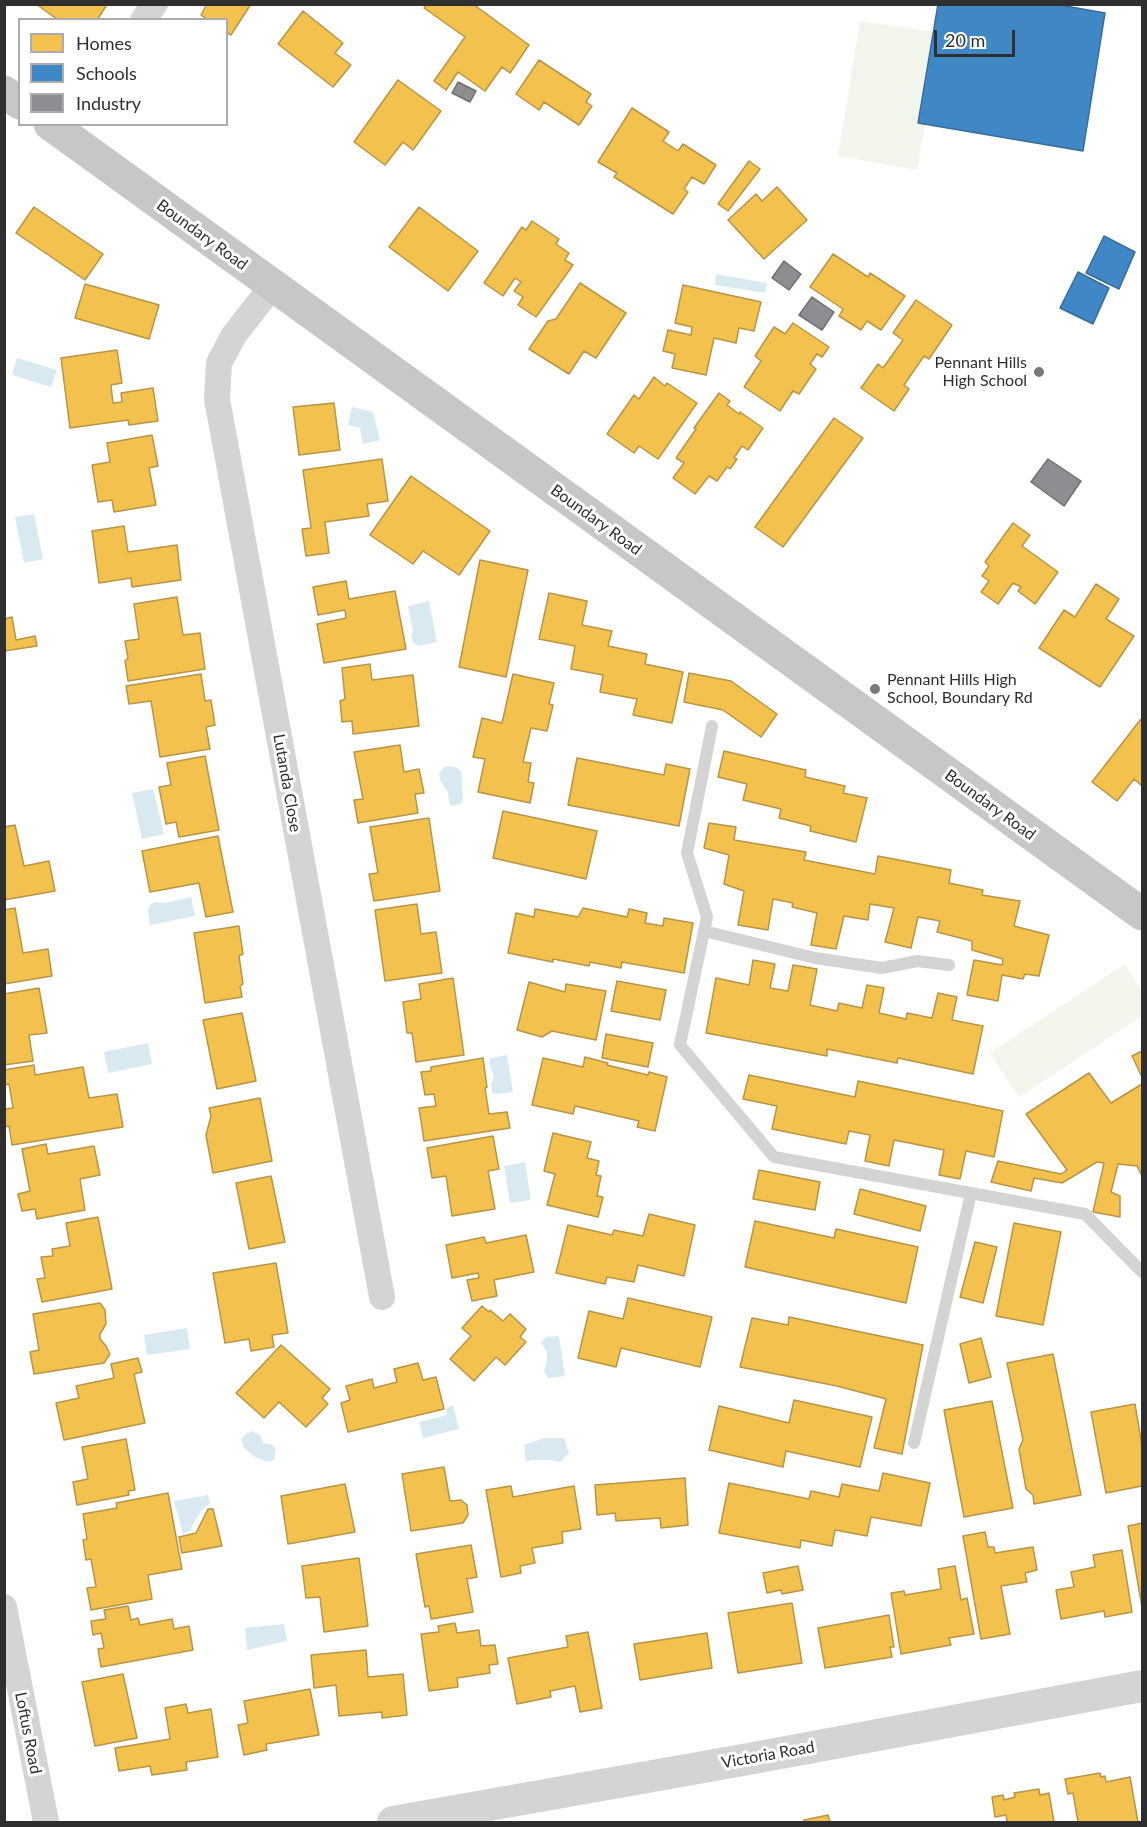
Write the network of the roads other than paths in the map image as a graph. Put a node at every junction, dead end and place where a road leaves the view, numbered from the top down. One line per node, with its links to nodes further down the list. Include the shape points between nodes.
1 (155, 4): 2 (street)
2 (144, 18)
3 (4, 92): 4 (main road)
4 (18, 102)
5 (56, 126): 6 (main road, Boundary Road)
6 (273, 285): 8 (main road, Boundary Road); 13 (street, Lutanda Close, via 234,335 219,363 217,399)
7 (712, 726): 9 (lane, via 687,853 707,917)
8 (1143, 914)
9 (704, 931): 10 (lane, via 815,958 882,969 917,961); 11 (lane, via 680,1045 774,1157)
10 (949, 965)
11 (971, 1193): 12 (lane, via 1085,1214); 14 (lane)
12 (1143, 1272)
13 (382, 1297)
14 (914, 1443)
15 (4, 1607): 17 (street, Loftus Road)
16 (1143, 1686): 18 (street, Victoria Road)
17 (46, 1822)
18 (393, 1822)

